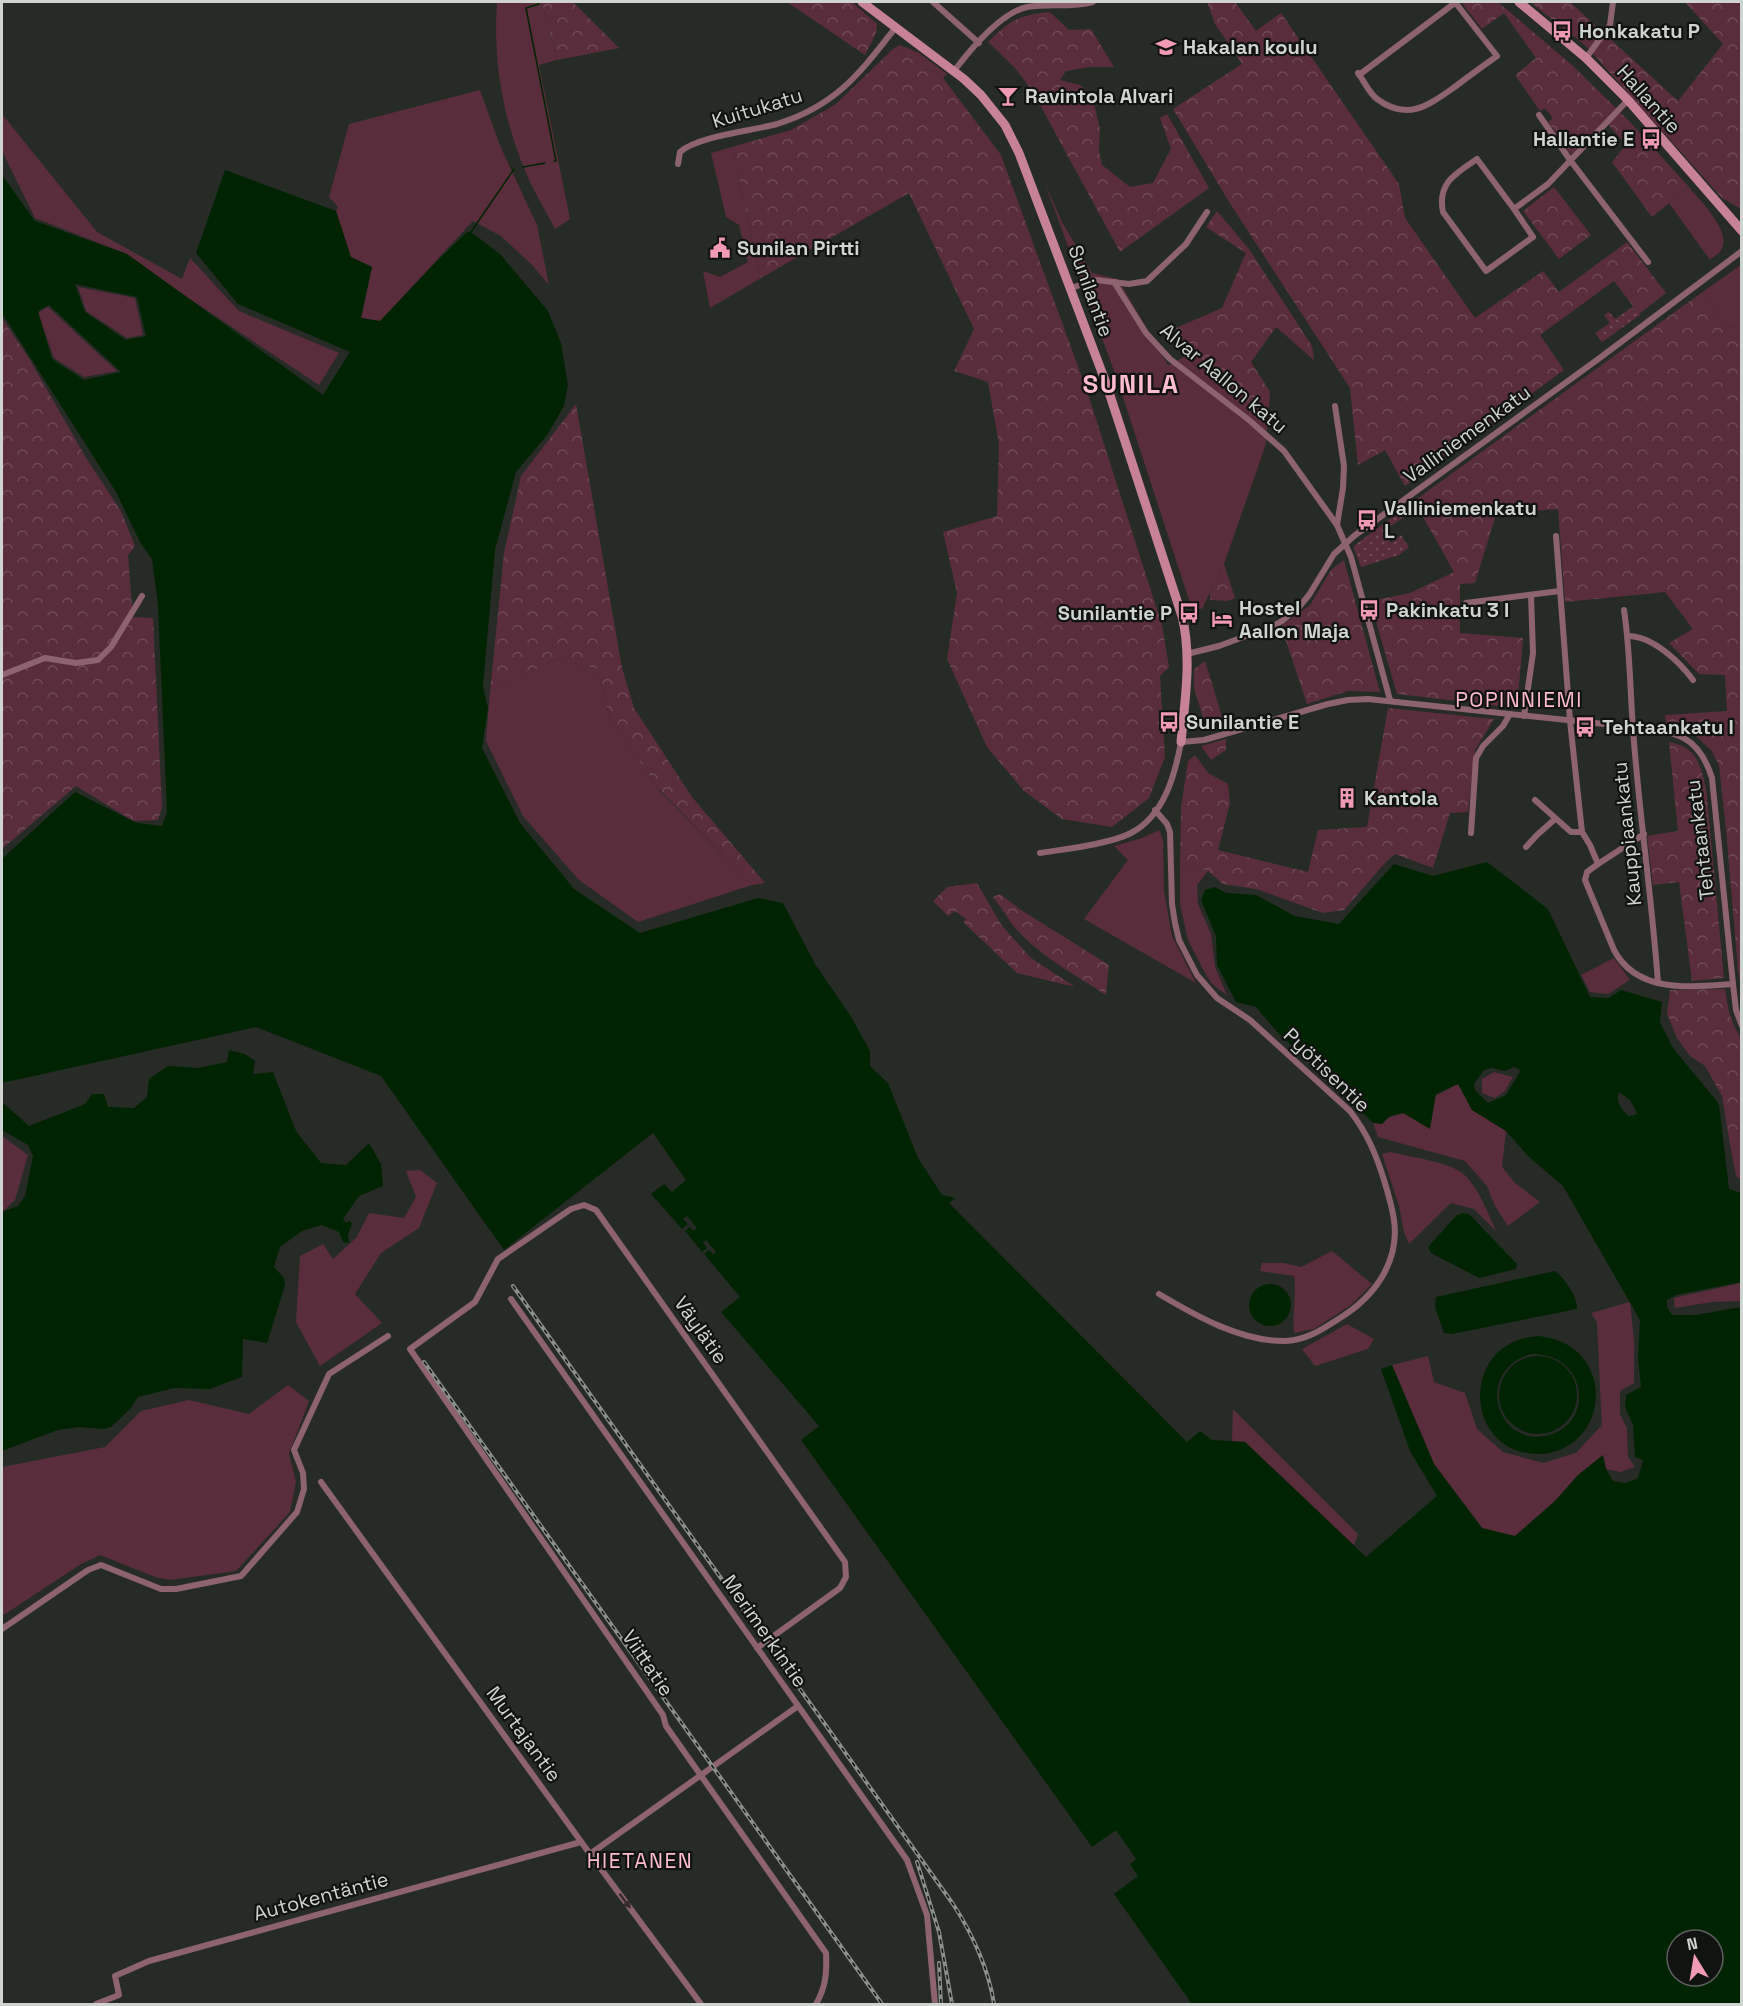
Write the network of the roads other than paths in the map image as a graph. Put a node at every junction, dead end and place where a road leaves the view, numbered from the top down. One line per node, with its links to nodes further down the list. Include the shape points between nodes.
1 (862, 2): 8 (street, Sunilantie)
2 (933, 2): 9 (street)
3 (1093, 2): 7 (street, via 1069,6)
4 (1455, 2): 4 (street, via 1358,74 1375,98 1405,111 1419,109 1497,56)
5 (1519, 2): 10 (street, Hallantie)
6 (1613, 2): 10 (street, via 1610,25)
7 (1043, 4): 9 (street, via 1013,12)
8 (896, 27): 11 (street, Sunilantie); 15 (street, Kuitukatu, via 862,69 824,104 776,124 693,144 680,152)
9 (979, 43): 11 (street)
10 (1586, 58): 12 (street, Hallantie)
11 (954, 71): 22 (street, Sunilantie, via 993,109 1012,139)
12 (1628, 100): 14 (street); 18 (street, Hallantie)
13 (1539, 115): 14 (street)
14 (1570, 160): 16 (street, via 1548,184); 20 (street)
15 (678, 164)
16 (1514, 209): 16 (street, via 1477,159 1452,176 1440,201 1443,212 1486,271 1533,237)
17 (1207, 212): 21 (street, via 1186,244 1147,281)
18 (1742, 231)
19 (1742, 251): 26 (street, Valliniemenkatu)
20 (1648, 262)
21 (1114, 282): 22 (street, via 1096,280); 24 (street, Alvar Aallon katu, via 1146,333 1170,359 1284,451)
22 (1071, 288): 33 (street, Sunilantie, via 1178,606)
23 (1335, 406): 24 (street, via 1344,466)
24 (1338, 525): 26 (street, Alvar Aallon katu)
25 (1556, 536): 27 (street)
26 (1346, 543): 33 (street, Valliniemenkatu, via 1334,554 1309,596 1282,621); 36 (street, Alvar Aallon katu)
27 (1560, 591): 28 (street); 39 (street)
28 (1531, 595): 30 (street); 38 (street, via 1533,653)
29 (142, 596): 34 (street, via 111,647 98,660 76,663 45,658)
30 (1466, 603)
31 (1624, 610): 32 (street, Kauppiaankatu)
32 (1628, 636): 35 (street, via 1638,636 1662,650); 40 (street, Kauppiaankatu)
33 (1187, 654): 41 (street, Sunilantie)
34 (2, 675)
35 (1693, 680)
36 (1390, 700): 37 (street, Tehtaankatu); 41 (street, Tehtaankatu, via 1348,700 1204,740)
37 (1510, 714): 38 (street, Tehtaankatu); 46 (street, via 1476,758)
38 (1524, 716): 39 (street, Tehtaankatu)
39 (1570, 721): 40 (street, Tehtaankatu); 45 (street)
40 (1633, 728): 47 (street, Kauppiaankatu); 52 (street, Tehtaankatu, via 1685,739 1697,747 1707,764 1712,778)
41 (1181, 742): 43 (street, via 1173,778)
42 (1535, 800): 44 (street)
43 (1155, 810): 49 (street, via 1141,827 1125,835); 54 (street, Pyötisentie, via 1170,832 1175,923 1192,967 1217,998 1250,1020 1356,1118 1377,1158 1395,1223 1389,1262 1376,1288 1348,1313 1305,1337 1285,1341 1247,1335)
44 (1555, 819): 45 (street, via 1571,832); 48 (street)
45 (1582, 832): 50 (street)
46 (1471, 833)
47 (1644, 834): 50 (street); 51 (street, Kauppiaankatu)
48 (1527, 847)
49 (1040, 853)
50 (1598, 864): 51 (street, via 1587,872 1585,880 1614,950 1628,969)
51 (1658, 983): 52 (street, via 1675,987)
52 (1733, 984): 53 (street, Tehtaankatu)
53 (1742, 1026)
54 (1159, 1294)
55 (511, 1299): 60 (street, Merimerkintie)
56 (388, 1336): 59 (street, via 329,1374 294,1450 303,1473 304,1489 297,1512 242,1576 176,1589 161,1588 101,1565)
57 (410, 1349): 60 (street, Väylätie, via 475,1302 498,1259 571,1209 584,1205 596,1210 845,1562 846,1577 840,1588); 62 (street, Viittatie)
58 (321, 1482): 63 (street, Murtajantie)
59 (2, 1629)
60 (757, 1648): 61 (street, Merimerkintie)
61 (798, 1706): 62 (street); 68 (street, Merimerkintie, via 907,1860 927,1915)
62 (701, 1775): 64 (street); 67 (street, Viittatie, via 826,1953 823,1993)
63 (581, 1842): 64 (street, Murtajantie); 65 (street, Autokentäntie, via 148,1961 114,1976 119,1995)
64 (590, 1854): 66 (street, Murtajantie, one-way to 66)
65 (96, 2004)
66 (701, 2004)
67 (816, 2004)
68 (935, 2004)

